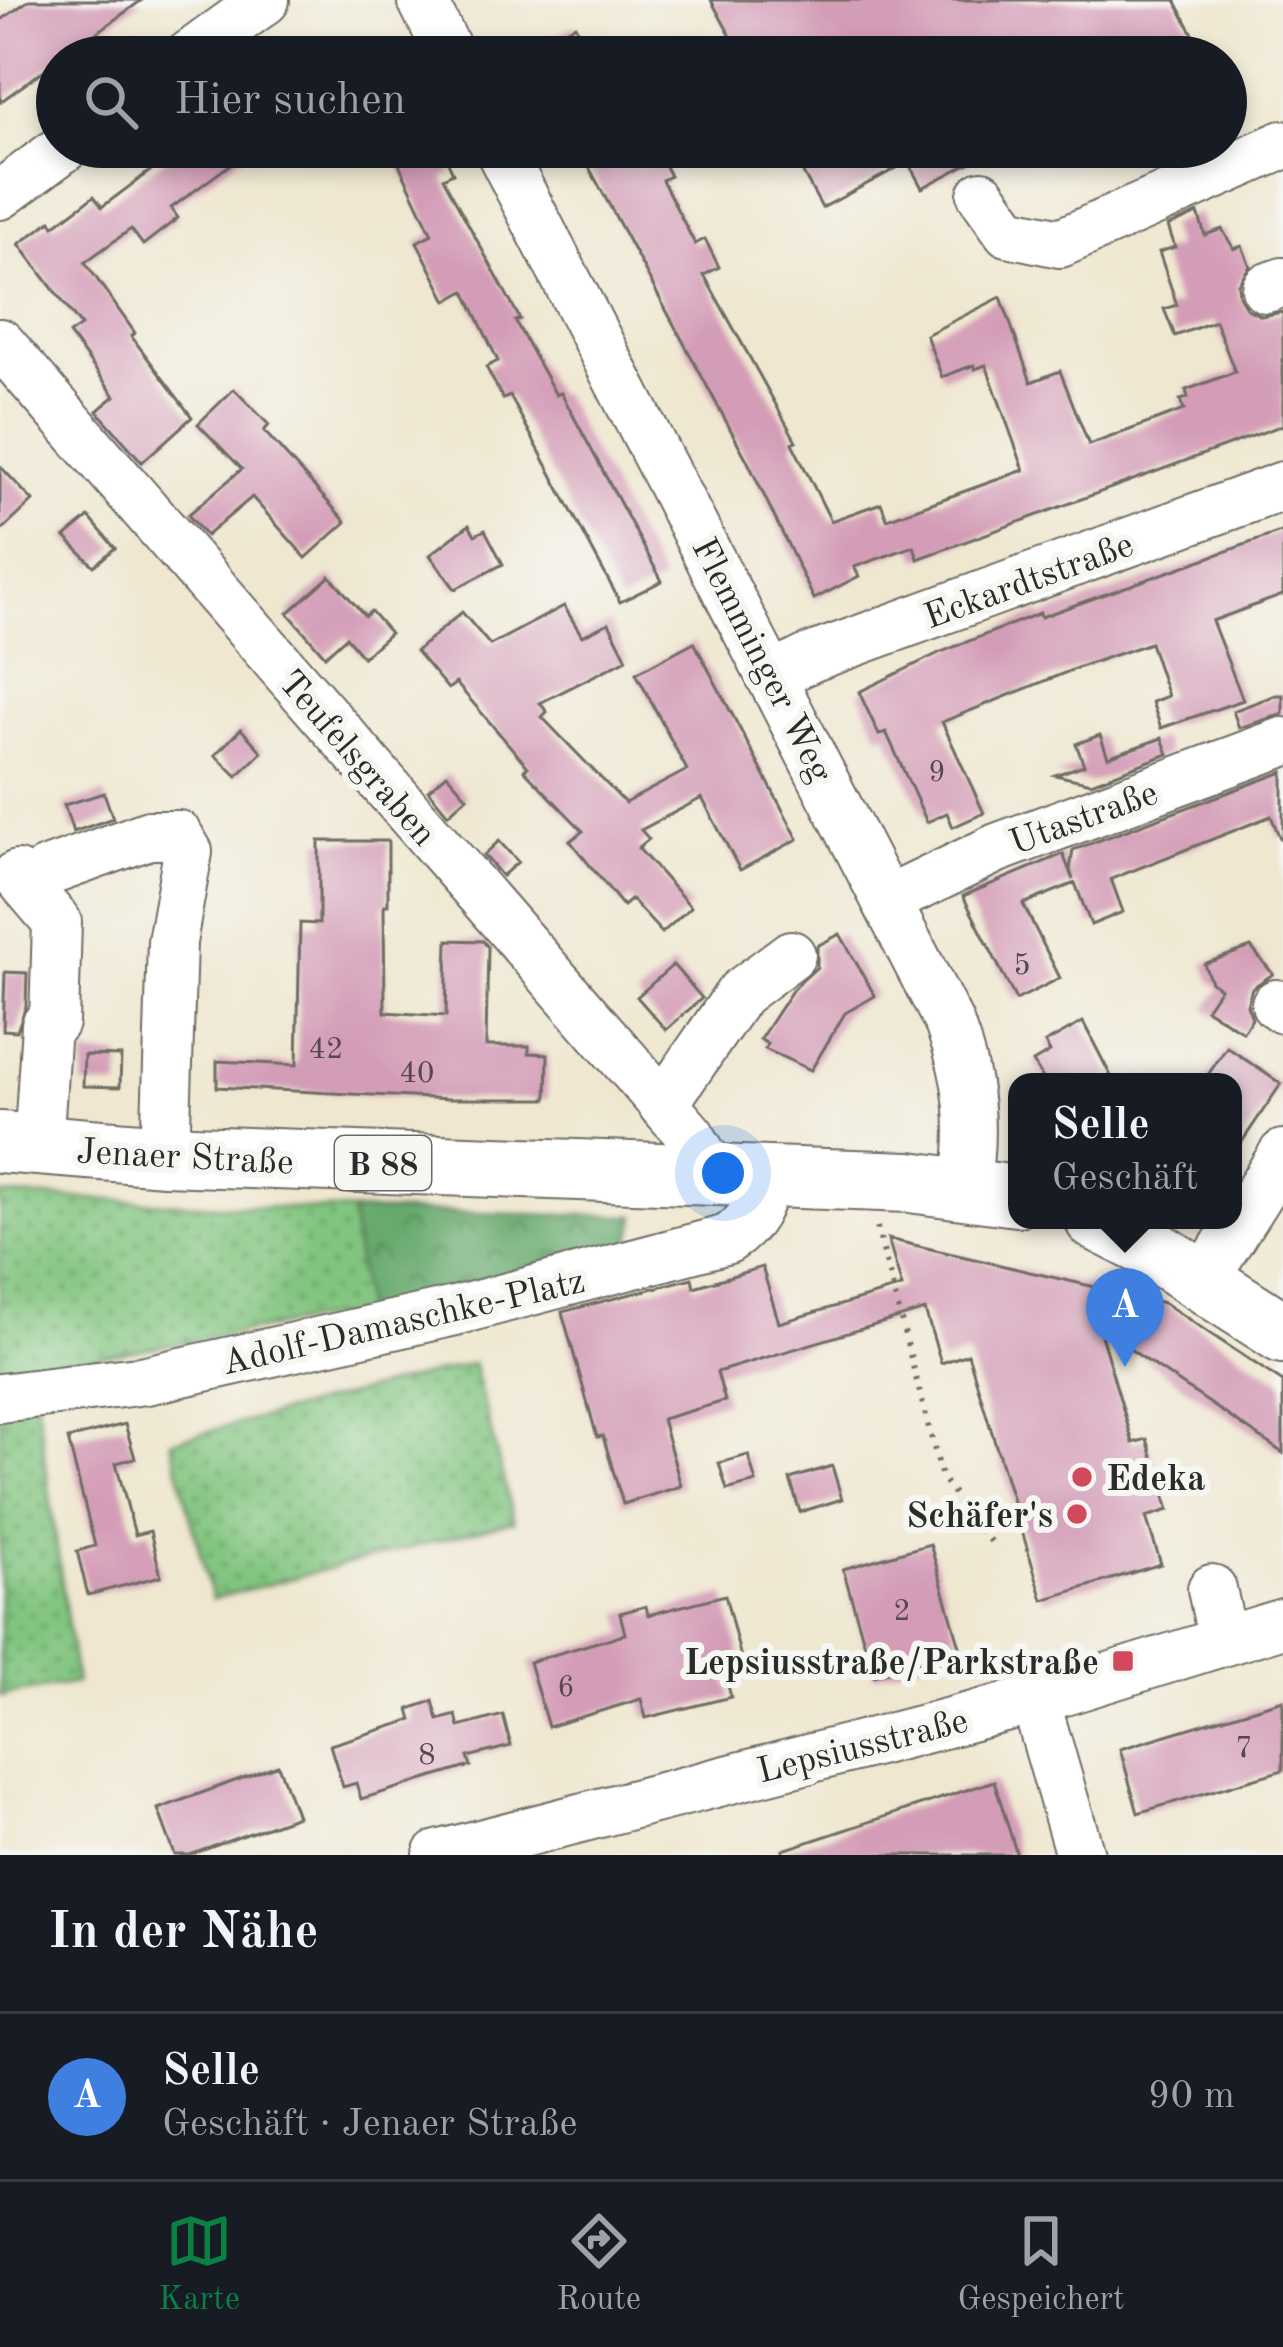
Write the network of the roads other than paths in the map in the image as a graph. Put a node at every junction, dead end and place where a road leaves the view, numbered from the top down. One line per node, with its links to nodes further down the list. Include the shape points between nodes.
1 (265, 0): 3 (street)
2 (422, 0): 4 (street)
3 (216, 36)
4 (440, 36)
5 (1283, 145): 6 (street)
6 (1247, 161)
7 (37, 168): 10 (street)
8 (508, 168): 14 (street, Flemminger Weg)
9 (1231, 168): 11 (street, via 1060,243 1008,232)
10 (0, 195)
11 (982, 195)
12 (0, 343): 18 (street, Teufelsgraben)
13 (1283, 486): 14 (street, Eckardtstraße)
14 (774, 676): 16 (street, Flemminger Weg)
15 (1283, 742): 16 (street, Utastraße, via 998,848)
16 (887, 901): 24 (street, Flemminger Weg, via 963,1059 972,1144)
17 (791, 955): 18 (street, via 740,993)
18 (663, 1105): 22 (street, Teufelsgraben, via 704,1158)
19 (19, 1145): 21 (main road, Jenaer Straße / B 88); 21 (street, via 46,1025 54,1022 57,922 30,874 149,835 178,835 188,852 172,942)
20 (1283, 1154): 25 (street)
21 (165, 1155): 22 (main road, Jenaer Straße / B 88)
22 (703, 1176): 23 (main road, Jenaer Straße / B 88)
23 (767, 1178): 24 (main road, Jenaer Straße / B 88); 30 (street, Adolf-Damaschke-Platz, via 747,1226 728,1239 133,1383)
24 (991, 1191)
25 (1242, 1218)
26 (1112, 1229): 28 (main road)
27 (1235, 1229): 28 (street)
28 (1202, 1281): 29 (main road)
29 (1283, 1333)
30 (0, 1398)
31 (1212, 1589): 33 (street)
32 (1283, 1623): 33 (street, Lepsiusstraße)
33 (1223, 1641): 34 (street, Lepsiusstraße)
34 (1035, 1700): 35 (street, Lepsiusstraße); 36 (street)
35 (438, 1855)
36 (1080, 1855)

